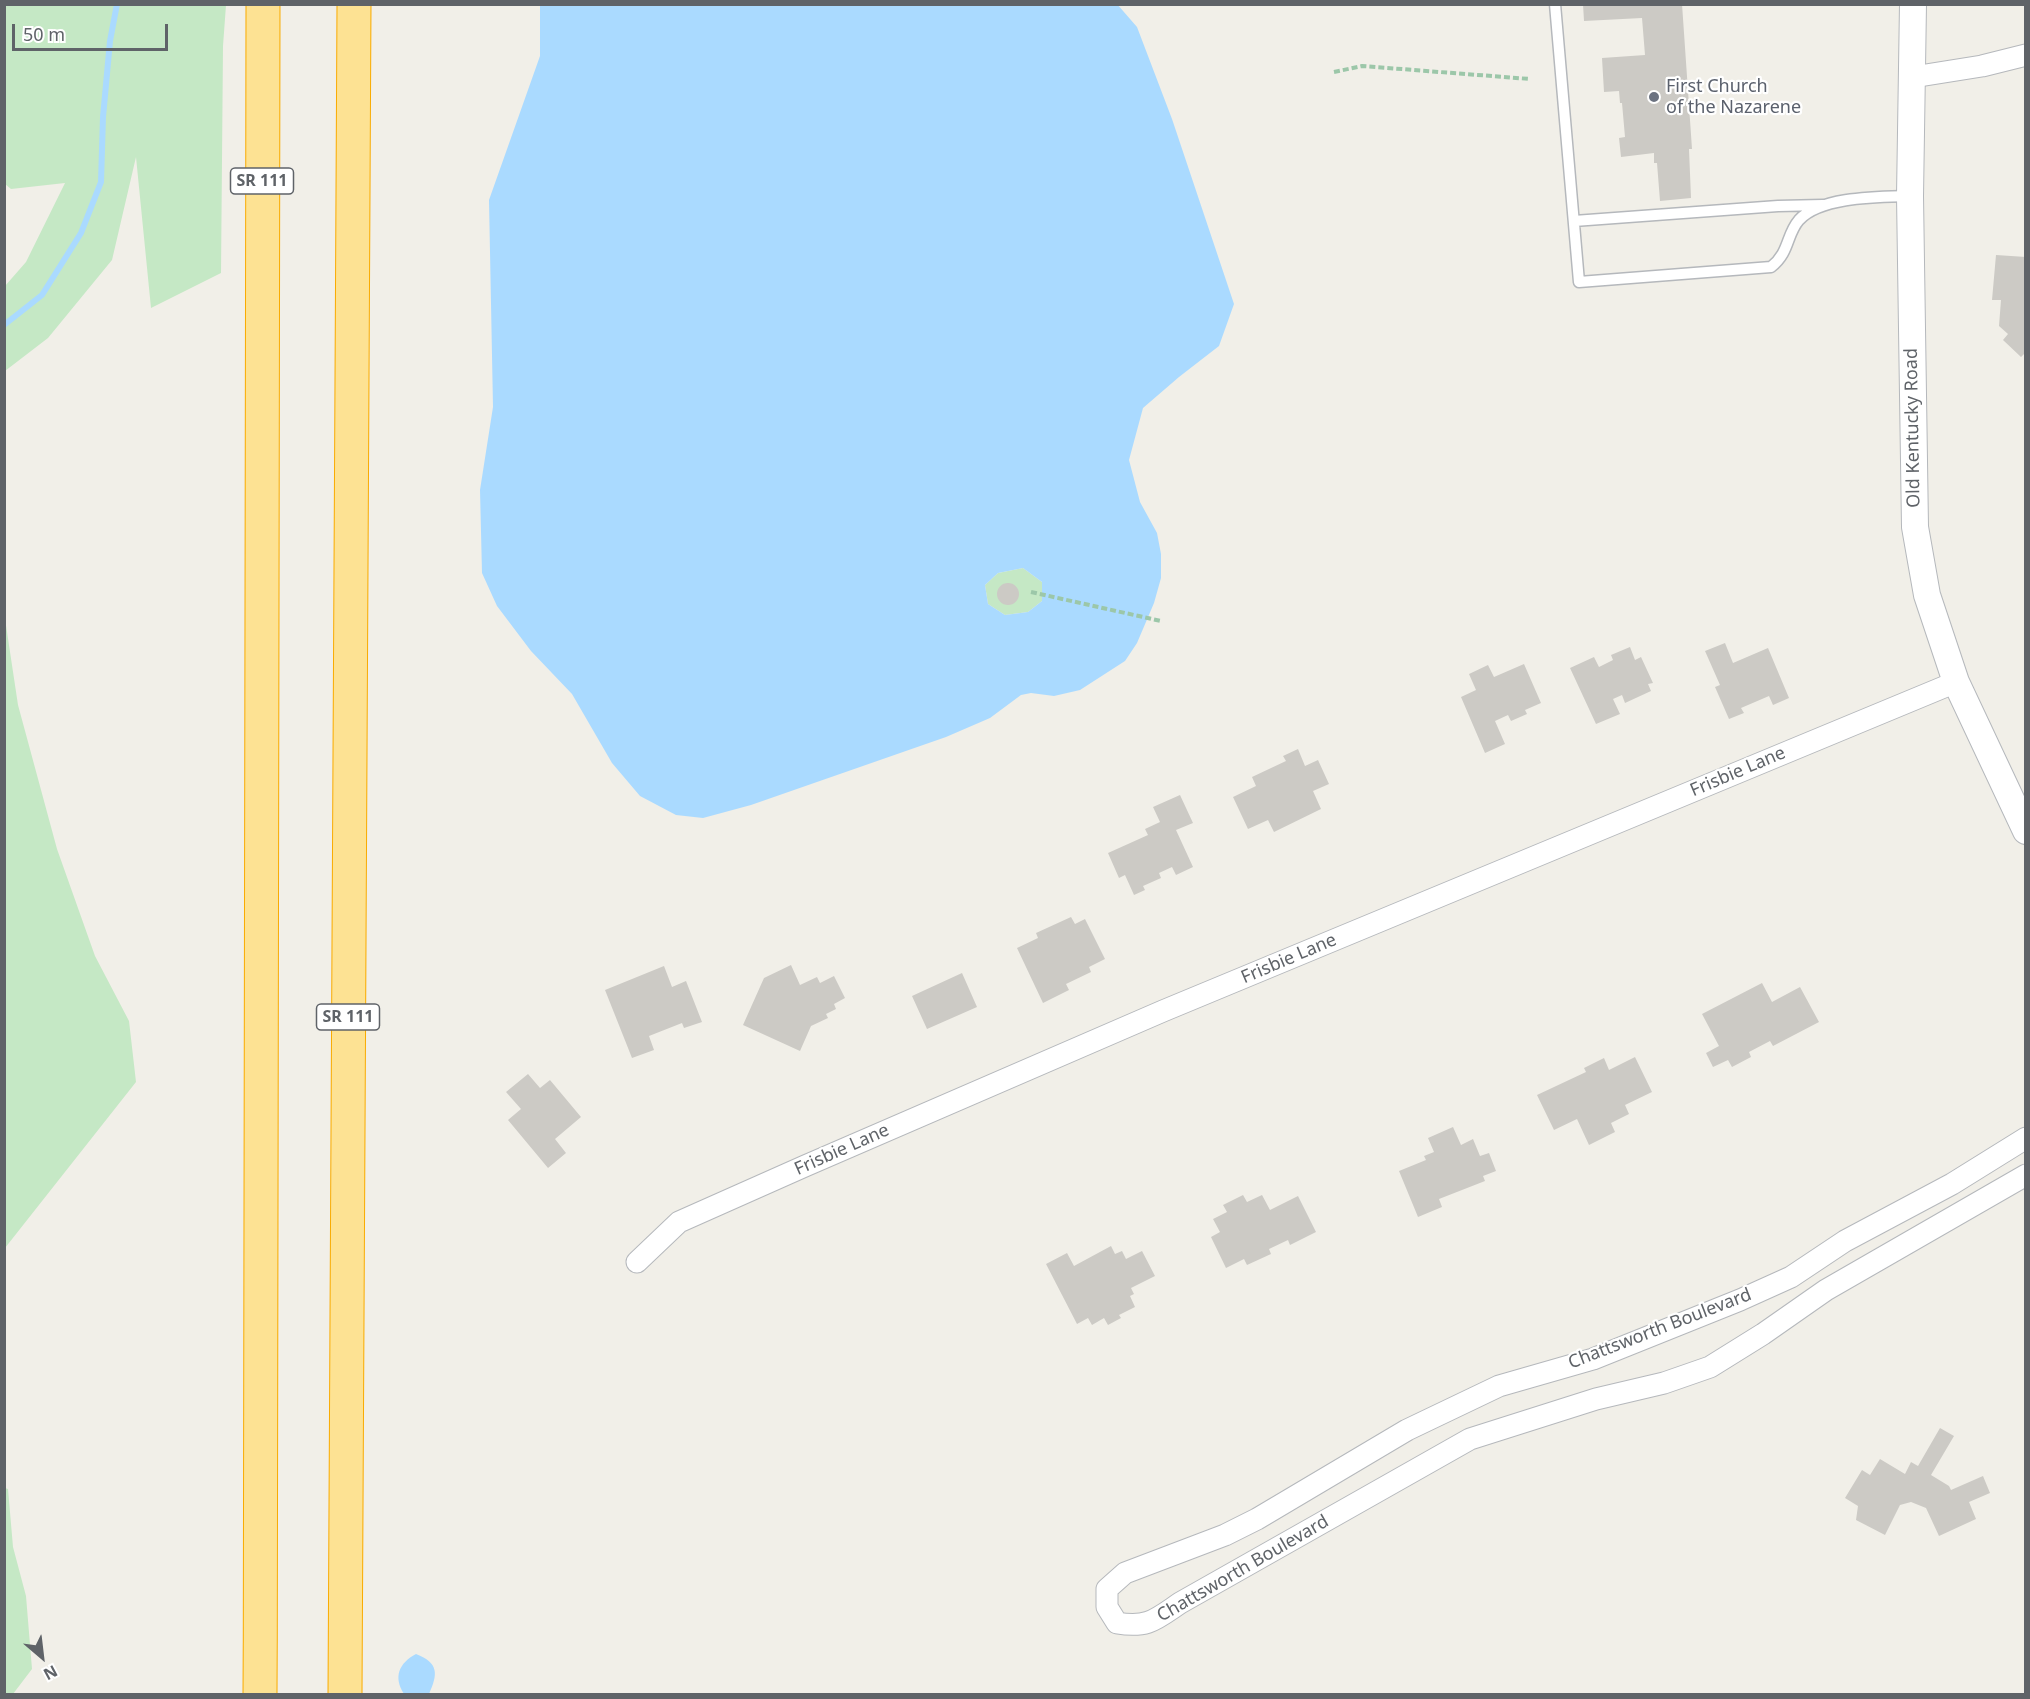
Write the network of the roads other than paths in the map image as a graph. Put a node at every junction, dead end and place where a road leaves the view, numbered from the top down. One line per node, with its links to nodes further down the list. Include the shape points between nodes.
1 (263, 4): 15 (highway, SR 111)
2 (354, 4): 16 (highway, SR 111)
3 (1555, 4): 9 (lane)
4 (1913, 4): 6 (street, Old Kentucky Road)
5 (2025, 55): 6 (street)
6 (1912, 77): 7 (street, Old Kentucky Road)
7 (1910, 196): 8 (lane, via 1852,199); 10 (street, Old Kentucky Road, via 1915,526 1928,595)
8 (1824, 205): 9 (lane); 9 (lane, via 1799,220 1781,259 1771,267 1579,282)
9 (1574, 221)
10 (1956, 682): 11 (street, Old Kentucky Road); 14 (street, Frisbie Lane, via 1174,1006 805,1166 679,1222)
11 (2022, 816)
12 (2025, 1138): 13 (street, Chattsworth Boulevard, via 1952,1184 1845,1241 1791,1277 1593,1359 1499,1386 1407,1430 1236,1530 1125,1573 1107,1588 1107,1607 1117,1623 1136,1626 1156,1620 1470,1439 1710,1367 1826,1290)
13 (2025, 1175)
14 (637, 1262)
15 (260, 1695)
16 (345, 1695)

